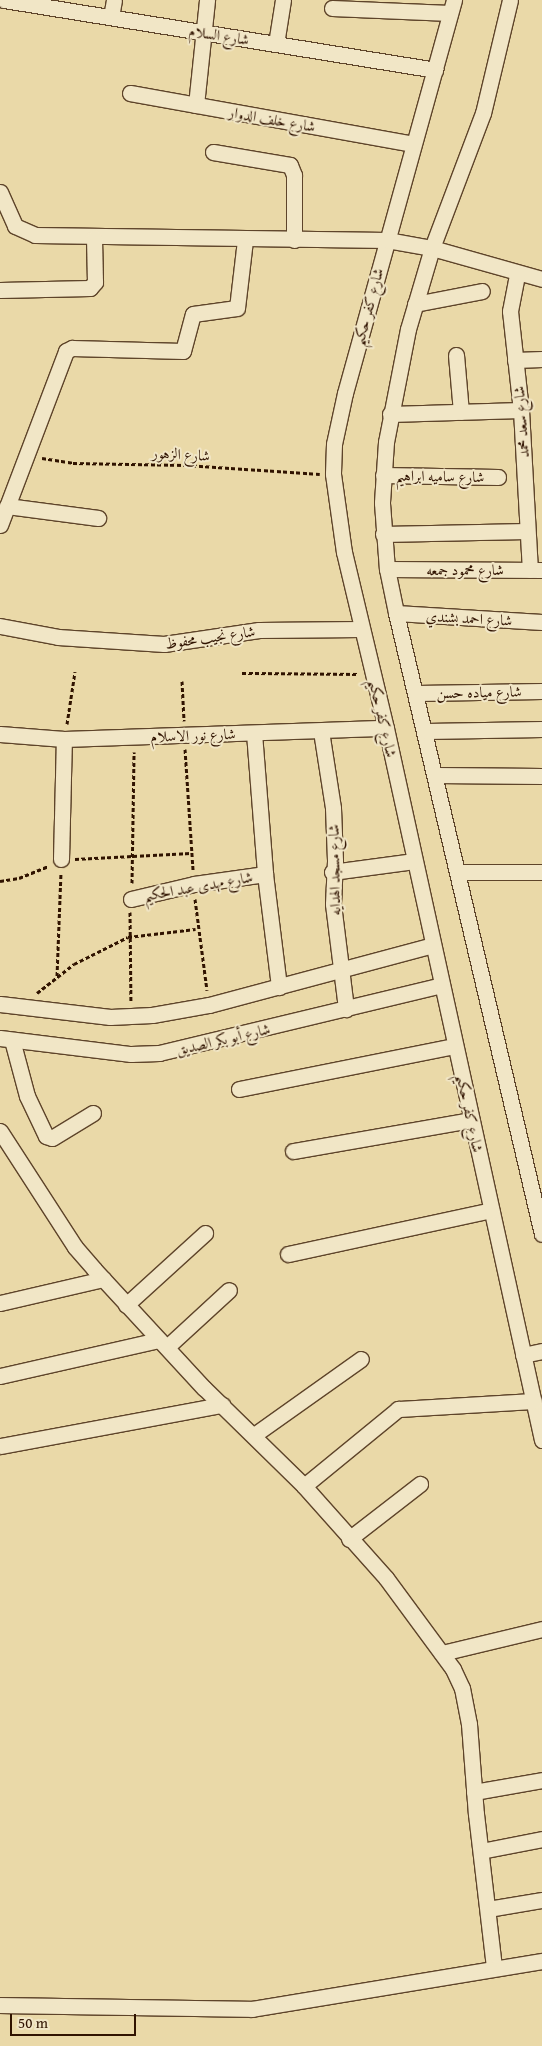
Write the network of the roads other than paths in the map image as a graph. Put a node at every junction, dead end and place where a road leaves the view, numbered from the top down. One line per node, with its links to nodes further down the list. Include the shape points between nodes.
1 (4, 0): 8 (street, شارع السلام)
2 (114, 0): 8 (street)
3 (207, 0): 9 (street)
4 (282, 0): 10 (street)
5 (510, 0): 21 (street, via 483,113)
6 (452, 6): 7 (street); 11 (street, شارع كفر حكيم)
7 (332, 8)
8 (111, 17): 9 (street, شارع السلام)
9 (203, 32): 10 (street, شارع السلام); 13 (street)
10 (276, 44): 11 (street, شارع السلام)
11 (435, 70): 14 (street, شارع كفر حكيم)
12 (130, 93): 13 (street, شارع خلف الدوار)
13 (196, 105): 14 (street, شارع خلف الدوار)
14 (413, 144): 20 (street, شارع كفر حكيم)
15 (213, 152): 19 (street, via 290,165 294,175)
16 (0, 192): 17 (street, via 10,220 28,234)
17 (94, 238): 18 (street); 24 (street, via 95,282 90,288)
18 (245, 240): 19 (street); 35 (street, via 237,308 194,314 183,351 72,348 66,351 29,456)
19 (294, 240): 20 (street)
20 (387, 240): 21 (street); 45 (street, شارع كفر حكيم, via 338,422 333,474 344,552)
21 (432, 248): 22 (street); 26 (street)
22 (517, 275): 23 (street); 29 (street, شارع سعد محمد, via 510,306)
23 (542, 279)
24 (0, 290)
25 (482, 291): 26 (street)
26 (415, 304): 32 (street)
27 (456, 355): 31 (street)
28 (542, 359): 29 (street)
29 (515, 360): 30 (street, شارع سعد محمد)
30 (522, 410): 31 (street); 38 (street, شارع سعد محمد)
31 (461, 412): 32 (street)
32 (390, 414): 33 (street)
33 (383, 475): 34 (street, شارع ساميه ابراهيم); 39 (street)
34 (498, 476)
35 (7, 506): 36 (street); 37 (street)
36 (98, 518)
37 (0, 526)
38 (528, 531): 39 (street); 41 (street, شارع سعد محمد)
39 (383, 534): 40 (street)
40 (387, 569): 41 (street, شارع محمود جمعه); 42 (street)
41 (536, 570)
42 (396, 613): 43 (street, شارع احمد بشندي); 47 (street)
43 (542, 622)
44 (0, 626): 45 (street, شارع نجيب محفوظ, via 58,637 164,644 259,630)
45 (362, 629): 48 (street, شارع كفر حكيم)
46 (542, 691): 47 (street, شارع مياده حسن)
47 (417, 693): 51 (street)
48 (386, 728): 50 (street, شارع نور الاسلام); 58 (street, شارع كفر حكيم)
49 (542, 729): 51 (street)
50 (321, 731): 52 (street, شارع نور الاسلام); 59 (street, شارع مسجد الهدايه, via 333,808 335,861)
51 (426, 732): 55 (street)
52 (254, 733): 54 (street, شارع نور الاسلام); 62 (street)
53 (0, 734): 54 (street, شارع نور الاسلام)
54 (64, 739): 57 (street)
55 (436, 775): 56 (street); 60 (street)
56 (542, 776)
57 (61, 859)
58 (414, 861): 59 (street); 64 (street, شارع كفر حكيم)
59 (332, 872): 65 (street, شارع مسجد الهدايه)
60 (458, 872): 61 (street); 79 (street)
61 (542, 872)
62 (265, 874): 63 (street, شارع مهدى عبد الحكيم, via 194,884); 67 (street)
63 (131, 899)
64 (433, 945): 65 (street); 66 (street, شارع كفر حكيم)
65 (341, 972): 67 (street); 69 (street, شارع مسجد الهدايه)
66 (442, 985): 69 (street, شارع أبو بكر الصديق); 71 (street, شارع كفر حكيم)
67 (279, 987): 68 (street, via 209,1005 131,1017)
68 (0, 1004)
69 (346, 1009): 70 (street, شارع أبو بكر الصديق, via 159,1053 131,1054)
70 (6, 1039): 73 (street, via 46,1136 52,1138)
71 (455, 1046): 72 (street); 74 (street, شارع كفر حكيم)
72 (239, 1089)
73 (93, 1113)
74 (471, 1120): 76 (street); 77 (street, شارع كفر حكيم)
75 (1, 1136): 81 (street, via 75,1247)
76 (293, 1152)
77 (491, 1210): 80 (street); 87 (street, شارع كفر حكيم)
78 (205, 1232): 84 (street)
79 (542, 1234)
80 (288, 1254)
81 (103, 1279): 83 (street); 84 (street)
82 (229, 1290): 85 (street)
83 (0, 1303)
84 (126, 1305): 85 (street)
85 (163, 1344): 89 (street); 91 (street)
86 (542, 1351): 87 (street)
87 (523, 1355): 90 (street, شارع كفر حكيم)
88 (361, 1359): 92 (street)
89 (0, 1376)
90 (534, 1401): 93 (street, شارع كفر حكيم); 96 (street, via 398,1409)
91 (222, 1405): 92 (street); 94 (street)
92 (254, 1435): 96 (street)
93 (542, 1437)
94 (0, 1446)
95 (420, 1484): 97 (street)
96 (304, 1486): 97 (street)
97 (349, 1539): 99 (street, via 386,1578)
98 (542, 1629): 99 (street)
99 (442, 1653): 101 (street, via 462,1688 469,1724)
100 (542, 1780): 101 (street)
101 (474, 1792): 103 (street)
102 (542, 1839): 103 (street)
103 (481, 1851): 105 (street)
104 (542, 1900): 105 (street)
105 (488, 1909): 107 (street)
106 (542, 1962): 107 (street)
107 (494, 1968): 108 (street, via 252,2010)
108 (0, 2005)

